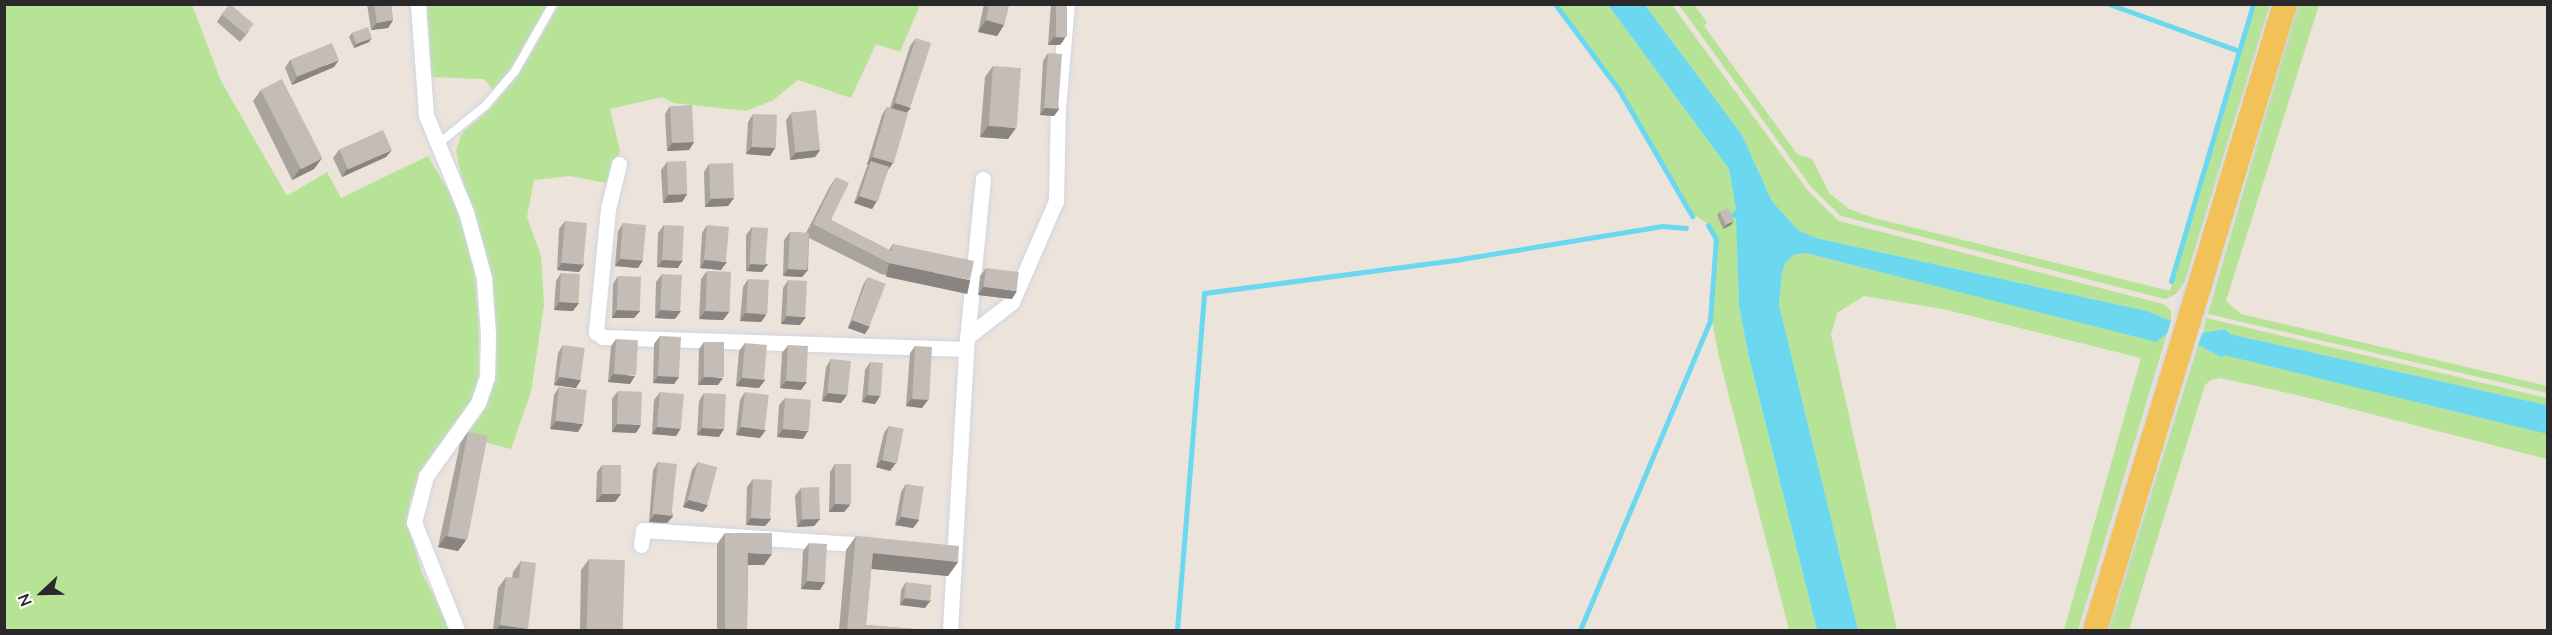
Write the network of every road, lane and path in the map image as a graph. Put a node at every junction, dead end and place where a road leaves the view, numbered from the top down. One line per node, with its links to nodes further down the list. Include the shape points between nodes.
1 (418, 4): 5 (street, via 426,115)
2 (553, 4): 5 (lane, via 515,71 485,106)
3 (1067, 4): 8 (street, via 1058,108 1056,201 1012,302)
4 (2285, 4): 13 (main road)
5 (438, 144): 11 (street, via 466,212 483,279 488,334 487,377 478,403 426,476 414,522)
6 (619, 164): 8 (street, via 608,209 596,332 603,337)
7 (983, 179): 8 (street)
8 (966, 343): 12 (street, via 949,551)
9 (641, 545): 10 (street, via 643,530)
10 (884, 546)
11 (457, 630)
12 (950, 630)
13 (2095, 630)

